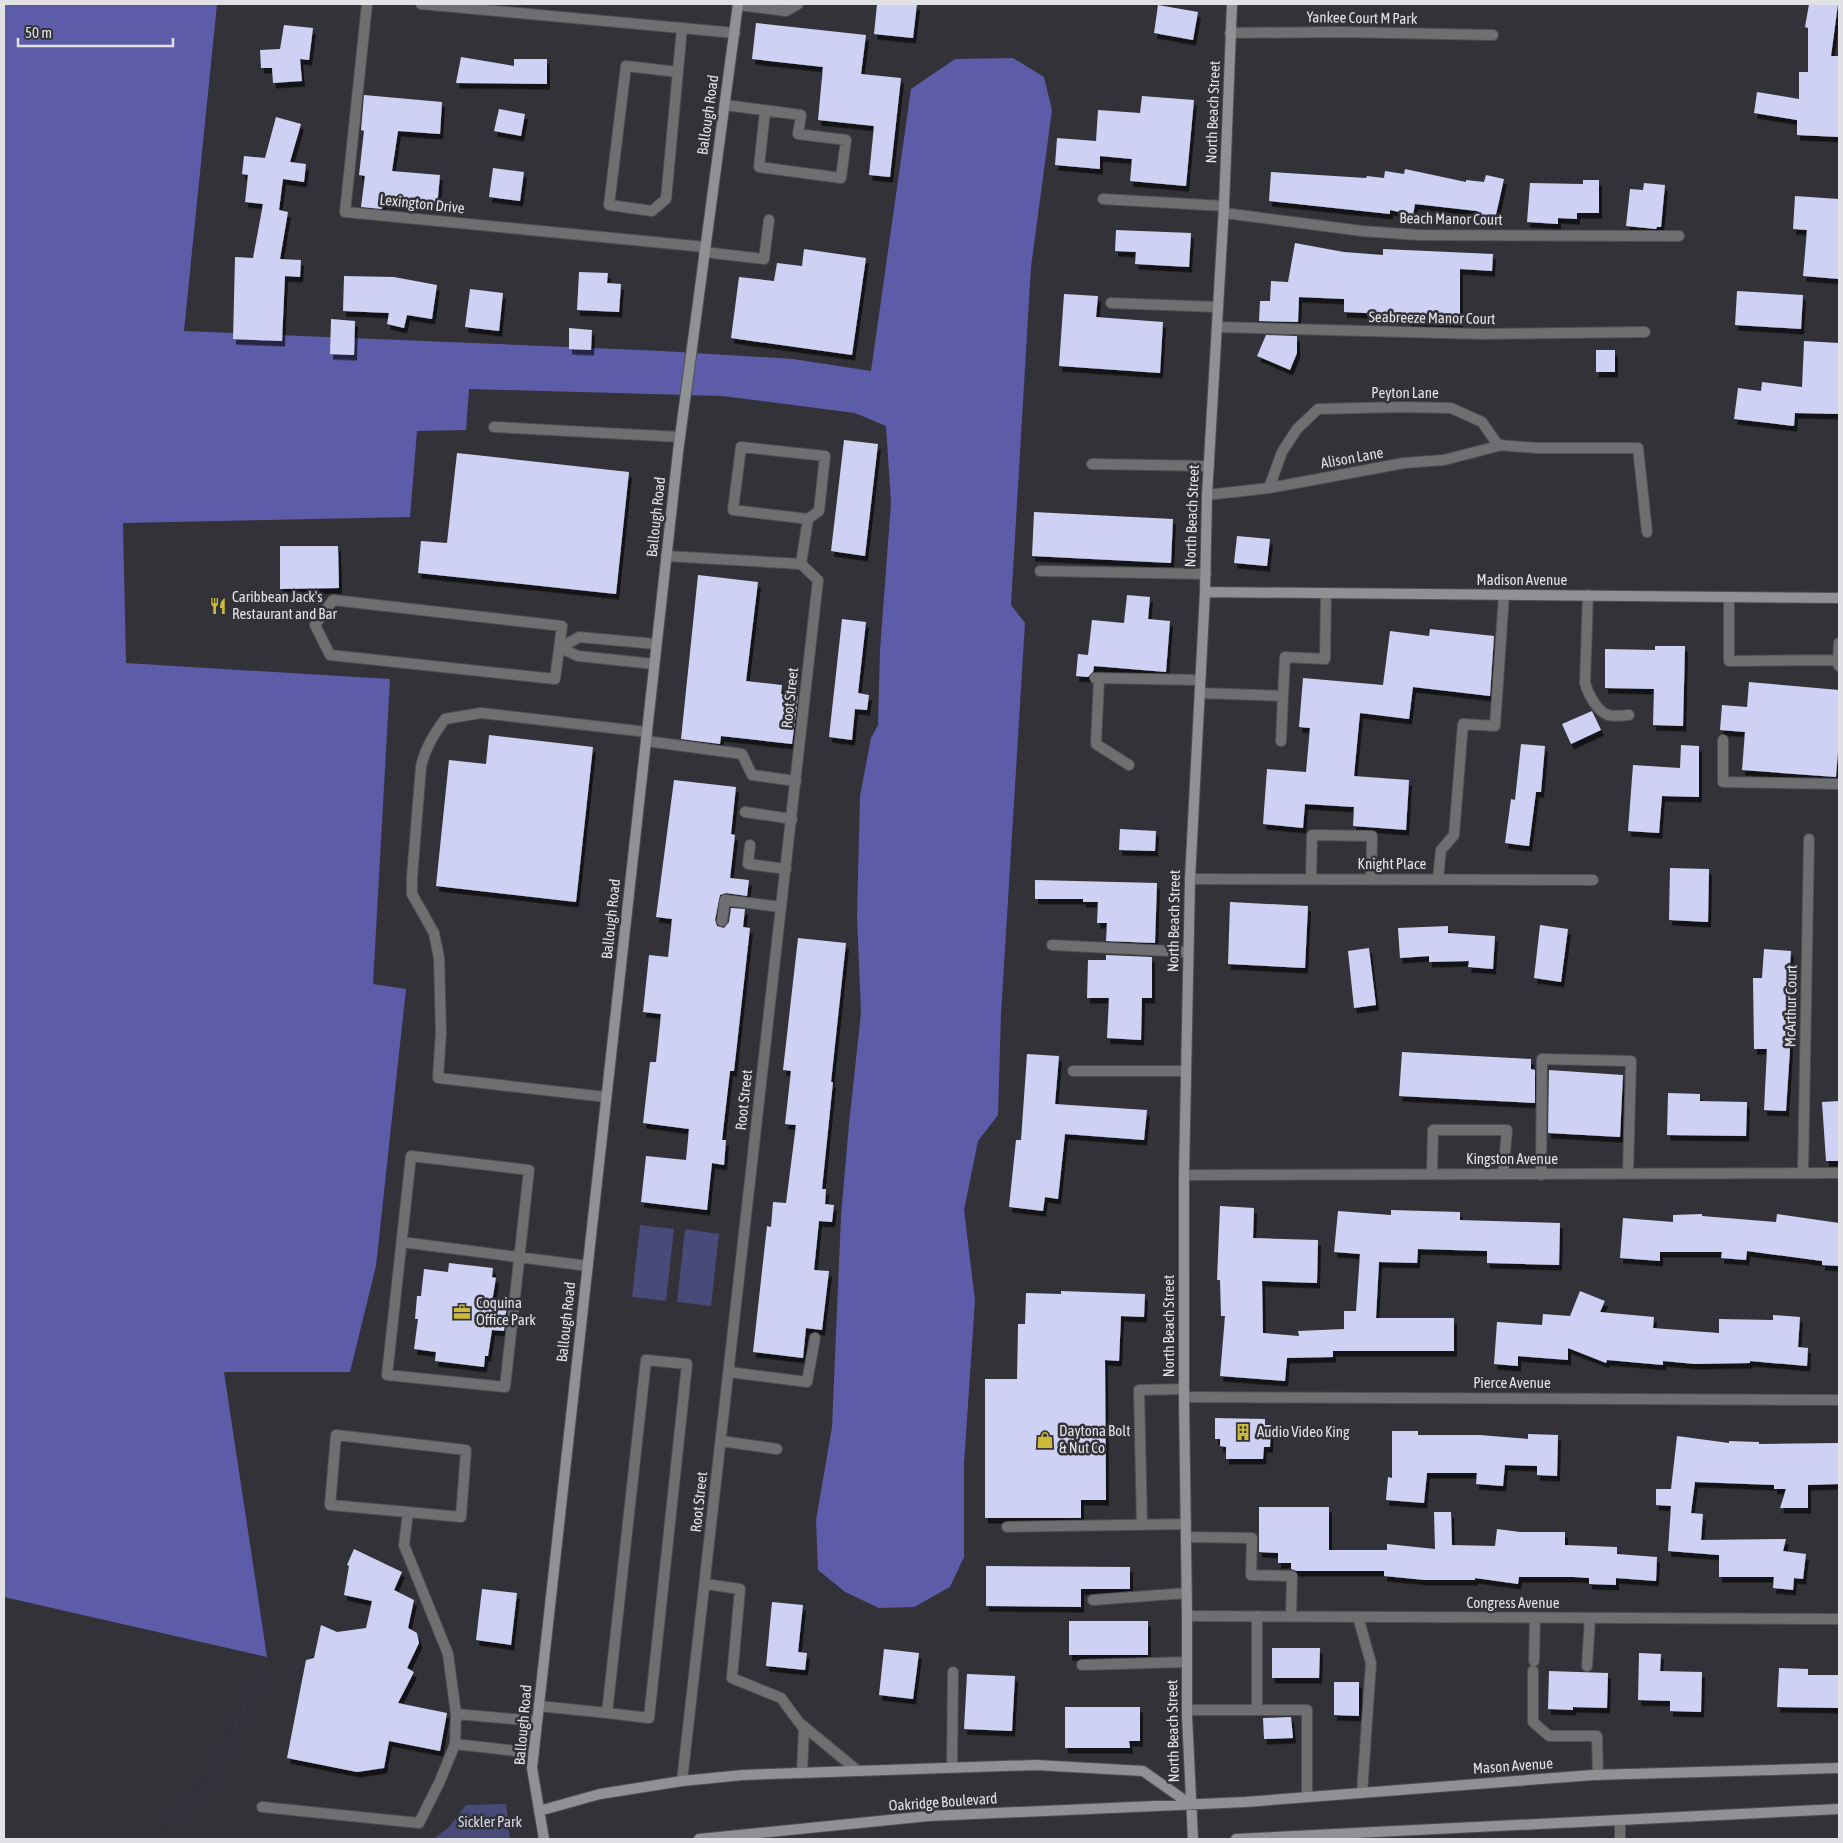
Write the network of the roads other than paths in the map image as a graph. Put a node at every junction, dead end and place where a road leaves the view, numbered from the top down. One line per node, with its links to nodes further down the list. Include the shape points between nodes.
1 (367, 4): 17 (street, Lexington Drive, via 344,212)
2 (421, 4): 6 (street)
3 (738, 4): 4 (street, via 786,10); 7 (street, Ballough Road)
4 (798, 4)
5 (1232, 4): 8 (street, North Beach Street)
6 (682, 28): 7 (street); 10 (street)
7 (735, 33): 11 (street, Ballough Road)
8 (1230, 33): 9 (street, Yankee Court M Park); 14 (street, North Beach Street)
9 (1493, 35)
10 (678, 72): 10 (street, via 666,199 652,211 609,205 626,66)
11 (725, 105): 12 (street); 17 (street, Ballough Road)
12 (766, 111): 12 (street, via 759,167 841,178 846,140 798,134 801,116)
13 (1103, 199): 14 (street, Beach Manor Court)
14 (1224, 209): 16 (street, Beach Manor Court, via 1362,231 1418,235); 19 (street, North Beach Street)
15 (769, 220): 17 (street, via 764,259)
16 (1679, 236)
17 (704, 249): 23 (street, Ballough Road)
18 (1111, 303): 19 (street)
19 (1218, 307): 20 (street, North Beach Street)
20 (1217, 327): 21 (street, Seabreeze Manor Court, via 1482,334); 26 (street, North Beach Street)
21 (1645, 332)
22 (494, 427): 23 (street)
23 (680, 437): 31 (street, Ballough Road)
24 (1502, 445): 27 (street, Alison Lane, via 1444,460); 27 (street, Peyton Lane, via 1498,445 1482,422 1451,408 1318,409 1297,428 1282,452); 30 (street, via 1638,448)
25 (1092, 464): 26 (street)
26 (1209, 466): 28 (street, North Beach Street)
27 (1269, 488): 28 (street, Alison Lane)
28 (1207, 495): 34 (street, North Beach Street)
29 (808, 519): 29 (street, via 734,510 741,447 825,456 819,511); 32 (street)
30 (1647, 532)
31 (666, 556): 32 (street); 42 (street, Ballough Road)
32 (800, 564): 54 (street, Root Street, via 818,580)
33 (1040, 571): 34 (street)
34 (1206, 574): 35 (street, North Beach Street)
35 (1205, 592): 36 (street, Madison Avenue); 46 (street, North Beach Street)
36 (1326, 593): 37 (street, Madison Avenue); 48 (street, via 1324,659 1285,657)
37 (1504, 595): 38 (street, Madison Avenue); 64 (street, via 1495,726 1463,724 1454,835 1441,850)
38 (1588, 596): 39 (street, Madison Avenue); 49 (street, via 1585,683 1588,694 1608,715)
39 (1729, 597): 40 (street, Madison Avenue); 45 (street, via 1729,661 1836,660)
40 (1839, 598)
41 (1839, 642): 45 (street)
42 (656, 644): 43 (street, via 579,637); 44 (street, Ballough Road)
43 (560, 648): 43 (street, via 562,626 333,600 316,626 330,655 555,679); 44 (street, via 578,656)
44 (654, 664): 50 (street, Ballough Road)
45 (1839, 665)
46 (1200, 680): 47 (street, North Beach Street); 53 (street, via 1097,678 1096,744)
47 (1200, 694): 48 (street); 61 (street, North Beach Street)
48 (1283, 696): 52 (street)
49 (1629, 716)
50 (646, 737): 54 (street, via 742,754 752,775); 72 (street, Ballough Road); 72 (street, via 481,713 461,715 445,719 425,752 421,767 412,894 434,933 439,958 441,1032 438,1078)
51 (1723, 740): 55 (street, via 1722,782)
52 (1281, 741)
53 (1129, 766)
54 (796, 781): 57 (street, Root Street)
55 (1839, 784)
56 (745, 812): 57 (street)
57 (792, 819): 60 (street, Root Street)
58 (1809, 839): 73 (street, McArthur Court)
59 (750, 845): 60 (street, via 748,864)
60 (786, 869): 66 (street, Root Street)
61 (1190, 879): 62 (street, Knight Place); 69 (street, North Beach Street)
62 (1311, 879): 63 (street, Knight Place); 63 (street, via 1312,835 1372,836)
63 (1371, 879): 64 (street, Knight Place)
64 (1438, 879): 65 (street, Knight Place)
65 (1593, 880)
66 (781, 907): 67 (street, via 725,900); 84 (street, Root Street)
67 (722, 921)
68 (1052, 945): 69 (street)
69 (1188, 952): 71 (street, North Beach Street)
70 (1072, 1071): 71 (street)
71 (1186, 1071): 78 (street, North Beach Street)
72 (606, 1097): 82 (street, Ballough Road)
73 (1803, 1173): 74 (street, Kingston Avenue); 77 (street, Kingston Avenue)
74 (1839, 1173)
75 (1432, 1174): 76 (street, Kingston Avenue); 76 (street, via 1433,1130 1507,1130); 78 (street, Kingston Avenue)
76 (1503, 1174): 79 (street, Kingston Avenue)
77 (1628, 1174): 79 (street, Kingston Avenue); 79 (street, via 1631,1061 1542,1059)
78 (1184, 1175): 85 (street, North Beach Street)
79 (1540, 1175)
80 (402, 1242): 81 (street); 81 (street, via 412,1156 529,1170); 81 (street, via 387,1375 504,1386)
81 (519, 1257): 82 (street)
82 (588, 1266): 108 (street, Ballough Road)
83 (815, 1338): 84 (street, via 807,1382)
84 (729, 1372): 87 (street, Root Street)
85 (1184, 1393): 86 (street, Pierce Avenue); 90 (street, North Beach Street); 91 (street, Pierce Avenue, via 1139,1390)
86 (1839, 1400)
87 (721, 1441): 88 (street); 94 (street, Root Street)
88 (777, 1449)
89 (408, 1512): 89 (street, via 330,1505 336,1435 466,1450 461,1517); 112 (street, via 404,1545 448,1654)
90 (1186, 1524): 91 (street); 93 (street, North Beach Street)
91 (1142, 1525): 92 (street)
92 (1006, 1527)
93 (1186, 1537): 95 (street, North Beach Street); 99 (street, via 1252,1538 1251,1575 1292,1576)
94 (705, 1584): 114 (street, via 740,1589 732,1678 781,1698); 122 (street, Root Street)
95 (1187, 1592): 96 (street); 97 (street, North Beach Street)
96 (1093, 1600)
97 (1187, 1616): 98 (street, Congress Avenue); 104 (street, North Beach Street)
98 (1257, 1616): 99 (street, Congress Avenue); 110 (street)
99 (1291, 1616): 100 (street, Congress Avenue)
100 (1358, 1617): 101 (street, Congress Avenue); 123 (street, via 1371,1663)
101 (1535, 1618): 102 (street, Congress Avenue); 121 (street, via 1533,1722 1549,1736 1598,1736)
102 (1590, 1618): 103 (street, Congress Avenue); 106 (street)
103 (1839, 1620)
104 (1187, 1662): 105 (street); 109 (street, North Beach Street)
105 (1082, 1665)
106 (1588, 1666)
107 (953, 1672): 117 (street)
108 (539, 1706): 111 (street); 113 (street, Ballough Road)
109 (1187, 1710): 110 (street); 125 (street, North Beach Street)
110 (1257, 1710): 124 (street, via 1307,1710)
111 (607, 1713): 111 (street, via 646,1360 687,1364 649,1718)
112 (456, 1714): 113 (street); 115 (street)
113 (537, 1721): 116 (street, Ballough Road)
114 (802, 1726): 119 (street); 120 (street)
115 (454, 1744): 116 (street); 126 (street, via 419,1823)
116 (534, 1753): 128 (street, Ballough Road, via 532,1768)
117 (952, 1767): 119 (street); 125 (street, via 1036,1765 1143,1771)
118 (1839, 1768): 121 (street, Mason Avenue)
119 (858, 1771): 120 (street)
120 (802, 1773): 122 (street)
121 (1598, 1775): 123 (street, Mason Avenue)
122 (682, 1781): 128 (street, via 600,1794)
123 (1362, 1793): 124 (street, Mason Avenue)
124 (1307, 1797): 125 (street, Mason Avenue)
125 (1190, 1804): 131 (street, Oakridge Boulevard, via 929,1816); 132 (street, North Beach Street)
126 (262, 1806)
127 (1839, 1809): 129 (street)
128 (539, 1811): 130 (street, Ballough Road)
129 (1620, 1820): 133 (street); 134 (street)
130 (544, 1839)
131 (699, 1839)
132 (1193, 1839)
133 (1236, 1839)
134 (1620, 1839)

